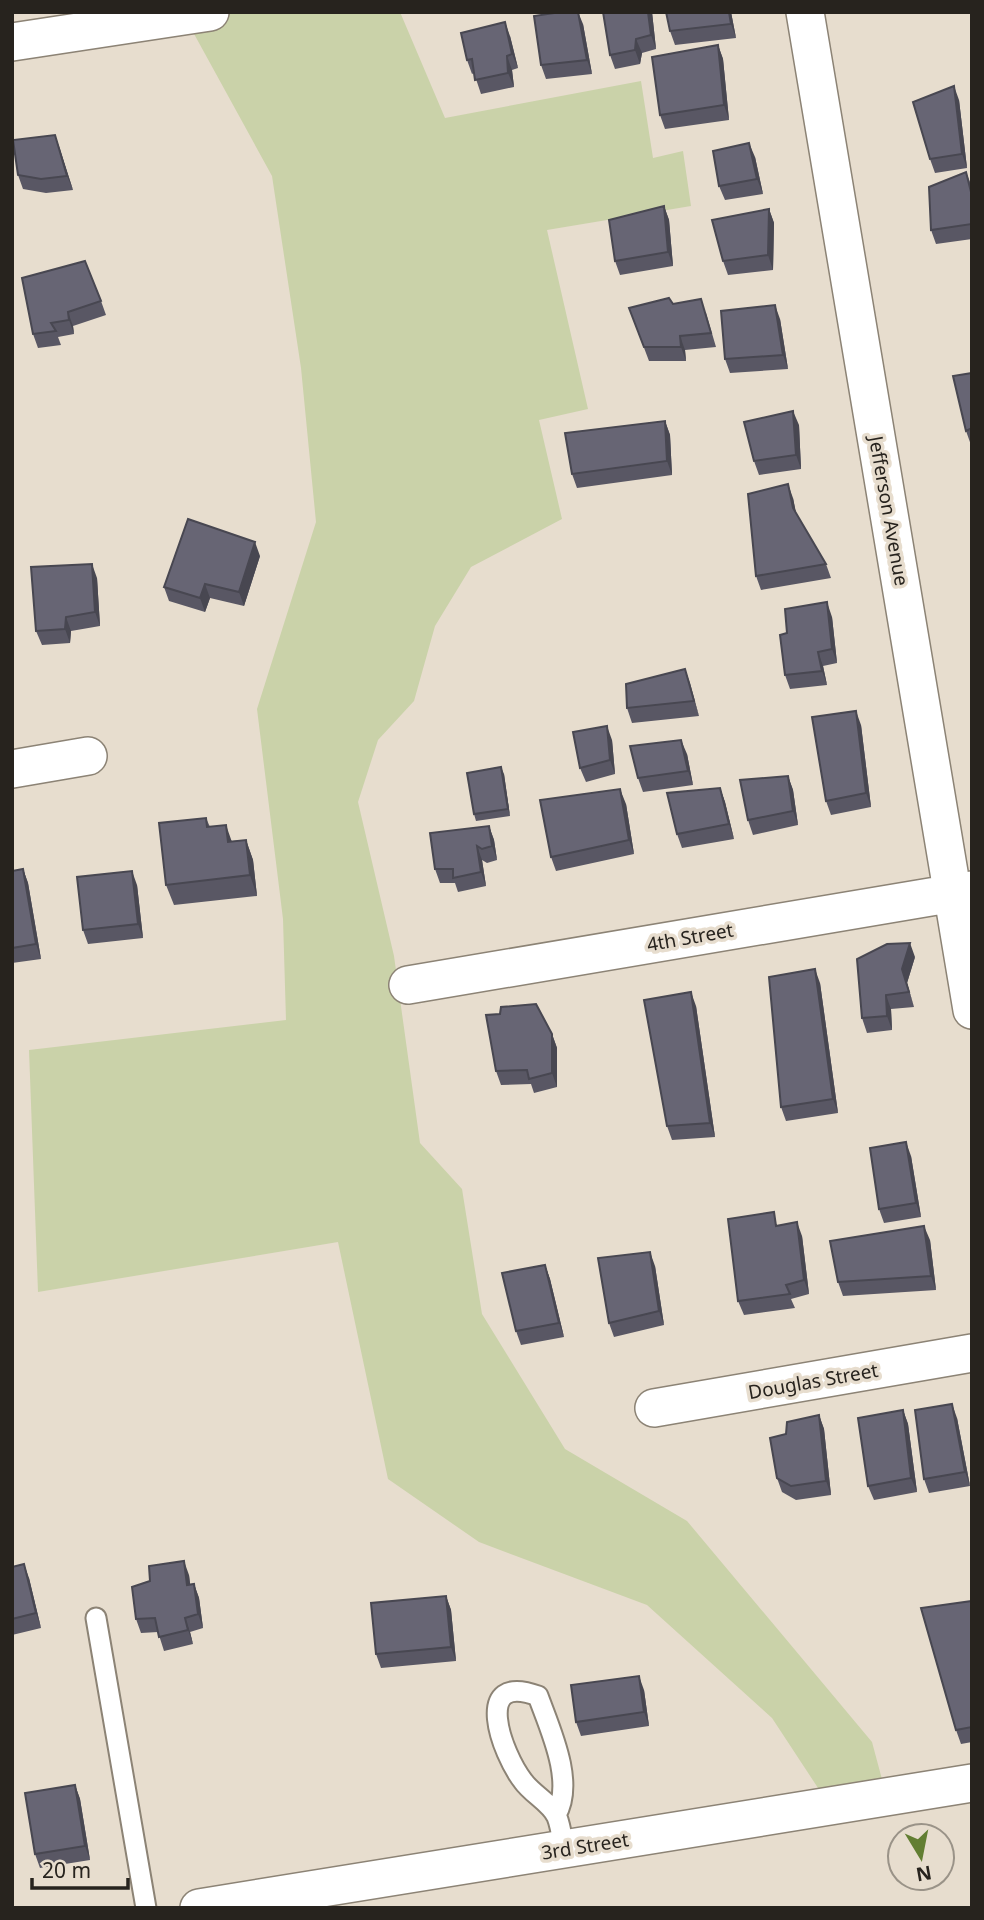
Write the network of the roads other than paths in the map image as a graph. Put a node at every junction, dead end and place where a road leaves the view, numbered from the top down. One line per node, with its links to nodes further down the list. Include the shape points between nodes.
1 (210, 12): 3 (street)
2 (805, 12): 6 (street, Jefferson Avenue)
3 (12, 42)
4 (88, 756): 5 (street)
5 (12, 769)
6 (963, 892): 7 (street, 4th Street); 8 (street, Jefferson Avenue)
7 (408, 985)
8 (972, 1010)
9 (972, 1353): 10 (street, Douglas Street)
10 (654, 1408)
11 (96, 1618): 14 (lane)
12 (972, 1783): 13 (street, 3rd Street)
13 (560, 1832): 13 (lane, via 523,1781 507,1749 496,1716 505,1693 520,1689 538,1696 560,1769); 15 (street, 3rd Street)
14 (146, 1908)
15 (199, 1908)

